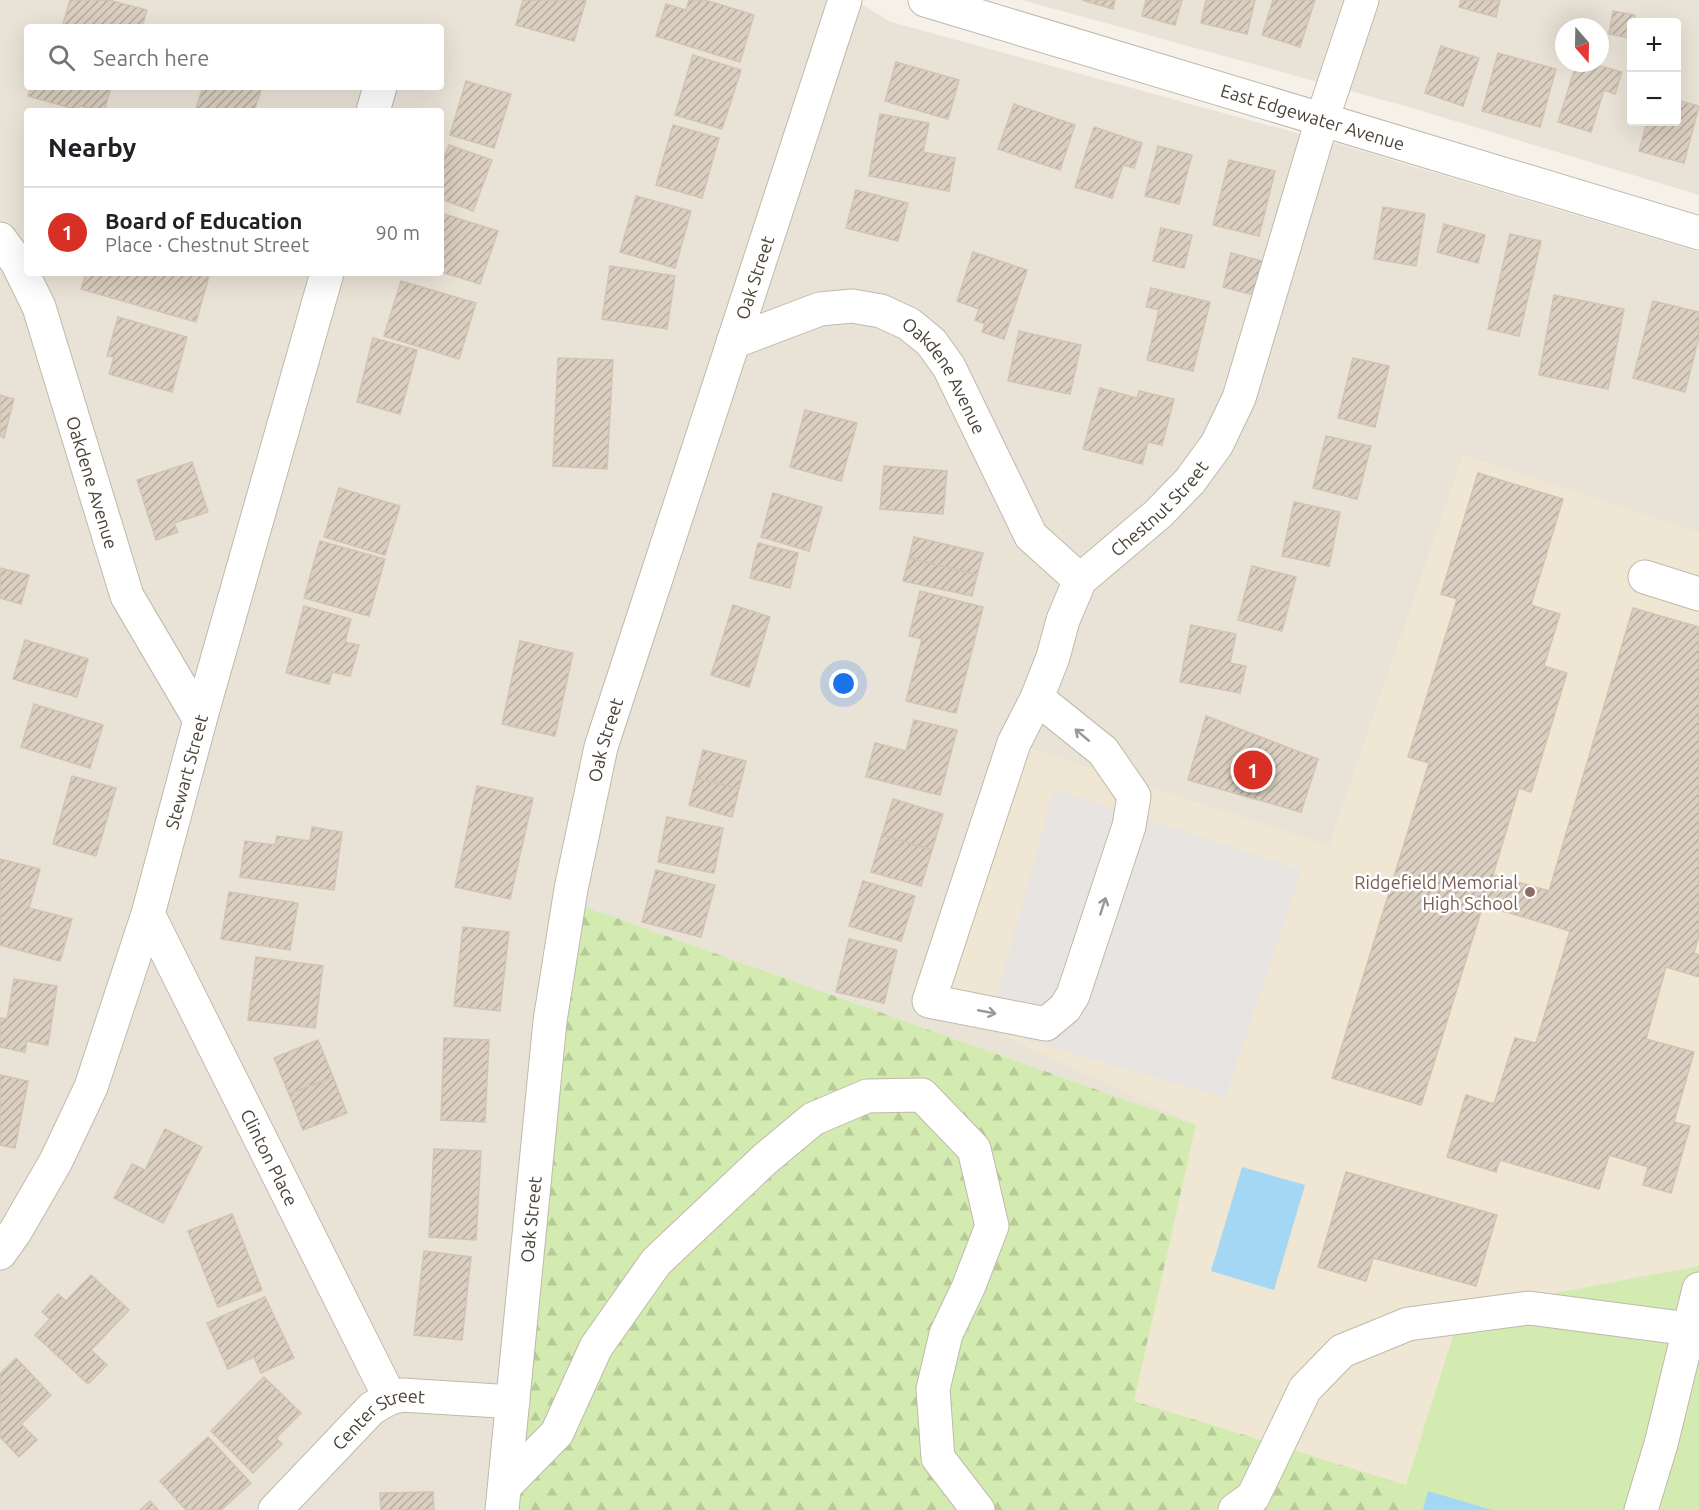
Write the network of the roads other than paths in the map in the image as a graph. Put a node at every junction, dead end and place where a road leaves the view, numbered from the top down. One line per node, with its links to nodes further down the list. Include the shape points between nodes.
1 (845, 0): 10 (street, Oak Street)
2 (926, 0): 6 (street, East Edgewater Avenue)
3 (1362, 0): 6 (street, Chestnut Street)
4 (379, 90): 5 (street)
5 (375, 108)
6 (1322, 120): 7 (street, East Edgewater Avenue); 12 (street, Chestnut Street, via 1239,398 1217,444 1190,481 1158,514)
7 (1699, 233)
8 (0, 239): 15 (street, Oakdene Avenue, via 17,262 39,307 127,596)
9 (326, 276): 15 (street, Stewart Street)
10 (733, 342): 12 (street, Oakdene Avenue, via 820,309 852,306 880,311 909,324 931,342 949,367 1031,536); 21 (street, Oak Street, via 602,747 571,889 550,1021)
11 (1645, 577): 13 (street)
12 (1080, 580): 14 (street, Chestnut Street)
13 (1699, 594)
14 (1037, 698): 14 (street, Chestnut Street, one-way to 14, via 1014,743 929,1001 1046,1024 1065,1008 1073,995 1129,825 1134,796 1103,751)
15 (200, 720): 16 (street, Stewart Street)
16 (148, 915): 17 (street, Stewart Street, via 91,1087 56,1161); 20 (street, Clinton Place)
17 (0, 1253)
18 (1699, 1289): 19 (street)
19 (1689, 1329): 25 (street, via 1529,1308 1408,1324 1342,1351 1305,1389 1253,1497); 26 (street)
20 (390, 1398): 21 (street, Center Street, via 402,1395); 23 (street, Center Street, via 372,1408)
21 (513, 1402): 22 (street, Oak Street)
22 (503, 1498): 24 (street, via 557,1433 596,1347 656,1262 813,1119 867,1096 922,1095 974,1149 992,1226 946,1335 933,1389 938,1458)
23 (275, 1510)
24 (978, 1510)
25 (1235, 1510)
26 (1641, 1510)

